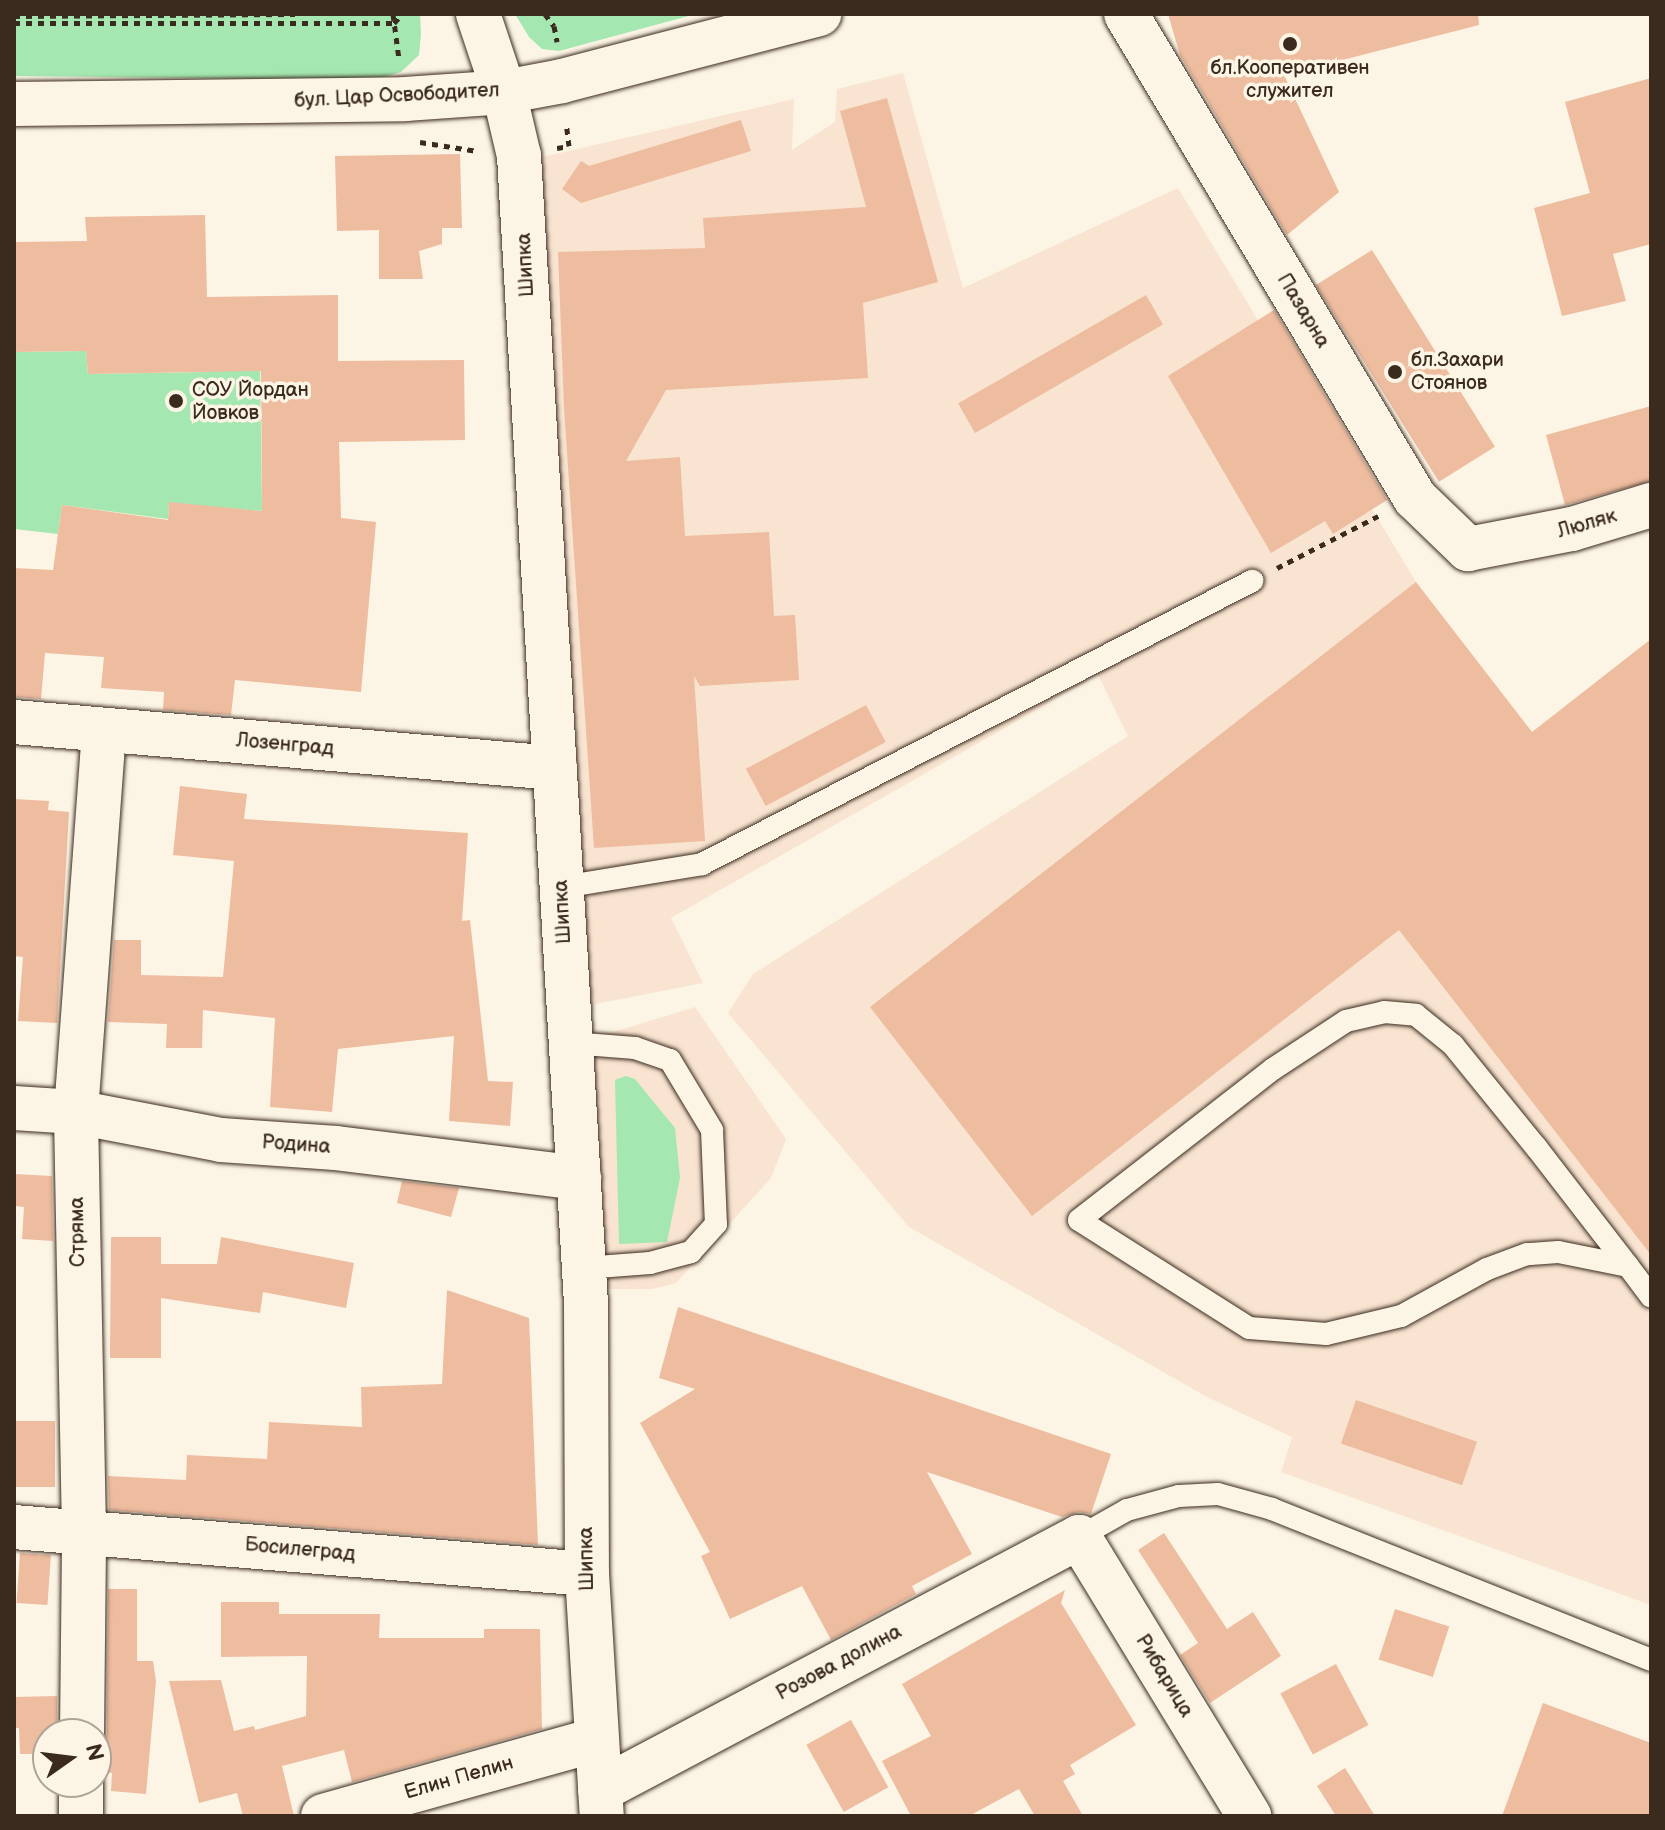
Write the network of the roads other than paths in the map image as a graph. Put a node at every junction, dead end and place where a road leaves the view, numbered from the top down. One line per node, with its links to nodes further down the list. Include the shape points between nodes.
1 (478, 14): 4 (street, Шипка)
2 (819, 14): 4 (street, бул. Цар Освободител)
3 (1126, 14): 7 (street, Пазарна, via 1415,498 1468,549)
4 (504, 92): 5 (street, бул. Цар Освободител, via 405,99); 11 (street, Шипка, via 519,156)
5 (14, 104)
6 (1651, 505): 7 (street, Люляк)
7 (1523, 541)
8 (1252, 581): 12 (lane, via 702,864)
9 (14, 722): 10 (street, Лозенград)
10 (104, 730): 11 (street, Лозенград); 15 (street, Стряма)
11 (555, 768): 12 (street, Шипка)
12 (562, 887): 13 (street, Шипка)
13 (571, 1043): 16 (street, Шипка); 18 (lane, via 635,1048 670,1060 712,1130 716,1224 691,1252 650,1263)
14 (14, 1108): 15 (street, Родина)
15 (76, 1112): 16 (street, Родина, via 221,1140 336,1148); 21 (street, Стряма)
16 (579, 1178): 18 (street, Шипка)
17 (1628, 1266): 17 (lane, via 1558,1252 1527,1254 1487,1269 1401,1316 1326,1334 1249,1328 1079,1220 1273,1069 1346,1021 1384,1012 1416,1015 1453,1045); 19 (lane)
18 (584, 1268): 23 (street, Шипка)
19 (1651, 1296)
20 (14, 1527): 21 (street, Босилеград)
21 (84, 1532): 23 (street, Босилеград); 25 (street, Стряма)
22 (1079, 1537): 24 (lane, via 1127,1510 1179,1496 1218,1494 1272,1509); 27 (street, Розова долина); 29 (street, Рибарица)
23 (587, 1574): 26 (street, Шипка)
24 (1651, 1660)
25 (82, 1718)
26 (595, 1740): 27 (street, Шипка); 28 (street, Елин Пелин)
27 (601, 1803)
28 (323, 1816)
29 (1249, 1816)

